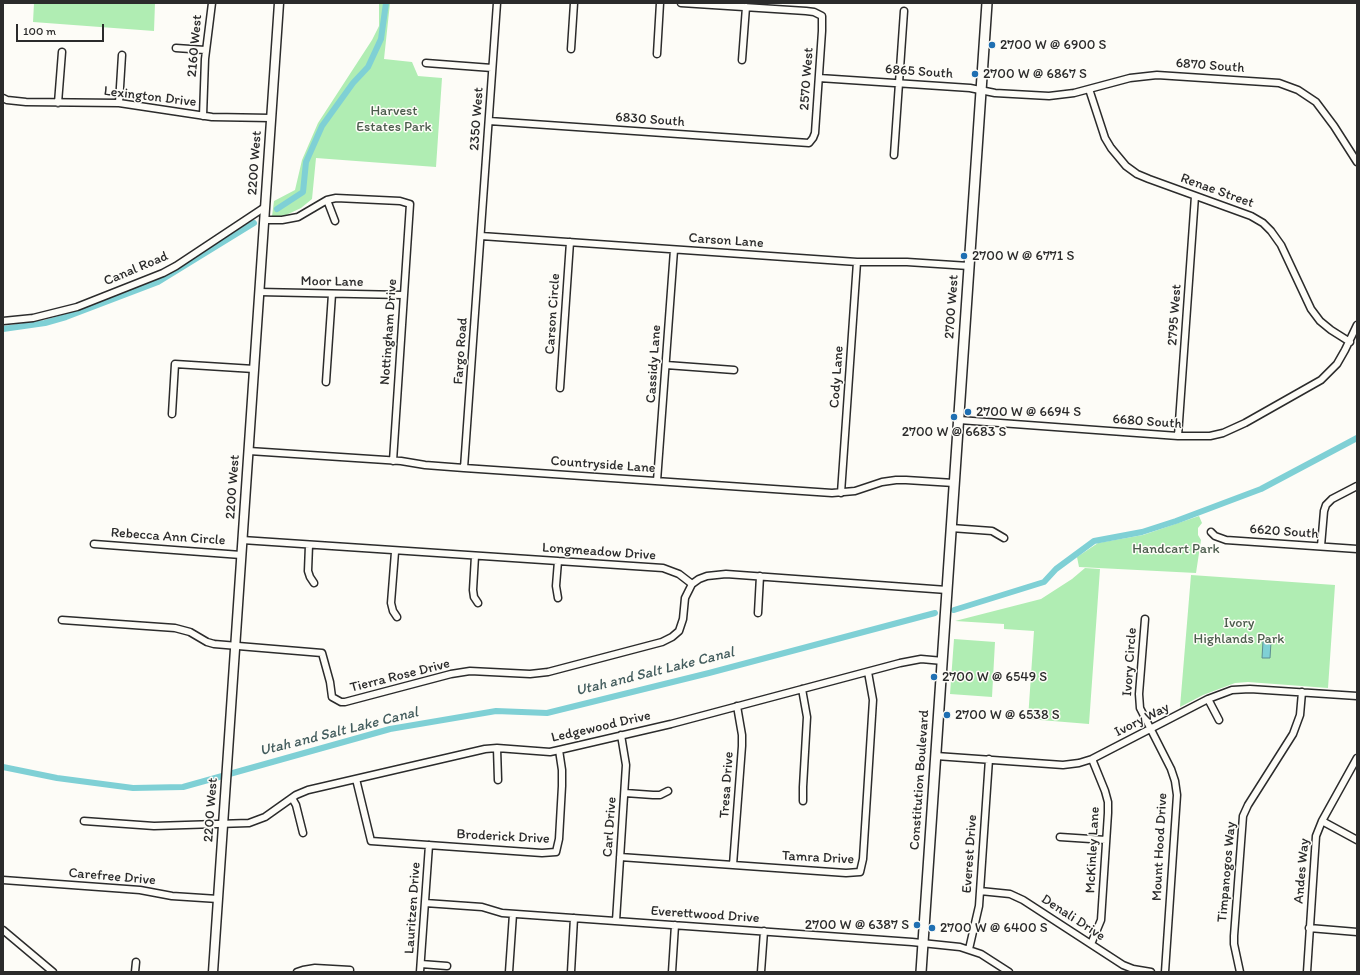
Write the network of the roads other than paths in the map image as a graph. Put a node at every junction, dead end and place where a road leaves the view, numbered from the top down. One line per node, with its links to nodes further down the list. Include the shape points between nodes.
1 (212, 3): 12 (street, 2160 West)
2 (279, 3): 27 (street, 2200 West)
3 (497, 3): 18 (street, 2350 West)
4 (574, 3): 11 (street)
5 (660, 3): 14 (street)
6 (682, 3): 8 (street)
7 (987, 3): 22 (main road, 2700 West)
8 (746, 7): 16 (street); 19 (street, 2570 West, via 814,12 822,16)
9 (904, 11): 20 (street)
10 (176, 48): 12 (street)
11 (571, 49)
12 (205, 50): 26 (street, 2160 West)
13 (62, 52): 24 (street)
14 (657, 54)
15 (122, 55): 25 (street)
16 (742, 60)
17 (426, 63): 18 (street)
18 (492, 68): 28 (street, 2350 West)
19 (819, 78): 20 (street, 6865 South); 29 (street, 2570 West, via 815,133)
20 (899, 83): 22 (street, 6865 South); 30 (street)
21 (1089, 89): 22 (street, 6865 South, via 1050,96); 31 (street, 6870 South, via 1130,78 1157,75 1279,83 1298,90 1316,102); 32 (street, Renae Street, via 1105,138 1126,166 1137,174)
22 (981, 90): 41 (main road, 2700 West)
23 (3, 98): 24 (street, Lexington Drive, via 16,102)
24 (58, 103): 25 (street, Lexington Drive)
25 (119, 104): 26 (street, Lexington Drive)
26 (203, 116): 27 (street, Lexington Drive)
27 (271, 118): 34 (street, 2200 West)
28 (488, 121): 29 (street, 6830 South); 37 (street, 2350 West)
29 (810, 143)
30 (894, 155)
31 (1357, 162)
32 (1195, 196): 47 (street, Renae Street, via 1251,216 1263,223 1281,245 1311,309 1320,321); 55 (street, 2795 West)
33 (327, 200): 35 (street, via 298,217); 36 (street); 44 (street, Nottingham Drive, via 351,198 410,204)
34 (265, 207): 35 (street, 2200 West); 45 (street, Canal Road, via 162,273 76,307 33,318)
35 (264, 220): 42 (street, 2200 West)
36 (335, 221)
37 (481, 236): 38 (street, Carson Lane); 58 (street, Fargo Road)
38 (570, 242): 39 (street, Carson Lane); 52 (street, Carson Circle)
39 (674, 250): 40 (street, Carson Lane); 48 (street, Cassidy Lane)
40 (857, 262): 41 (street, Carson Lane); 62 (street, Cody Lane)
41 (969, 266): 54 (main road, 2700 West)
42 (259, 292): 43 (street, Moor Lane); 49 (street, 2200 West)
43 (332, 294): 44 (street, Moor Lane); 51 (street)
44 (403, 296): 57 (street, Nottingham Drive)
45 (3, 321)
46 (1357, 325): 47 (street, 6680 South)
47 (1350, 342): 55 (street, 6680 South, via 1337,364 1321,380 1245,423 1210,436)
48 (666, 365): 50 (street); 59 (street, Cassidy Lane)
49 (254, 369): 53 (street, via 175,364); 56 (street, 2200 West)
50 (734, 370)
51 (326, 382)
52 (560, 388)
53 (172, 414)
54 (958, 420): 55 (street, 6680 South); 60 (main road, 2700 West)
55 (1178, 436)
56 (249, 451): 57 (street, Countryside Lane); 66 (street, 2200 West)
57 (393, 461): 58 (street, Countryside Lane)
58 (464, 468): 59 (street, Countryside Lane)
59 (657, 481): 62 (street, Countryside Lane)
60 (954, 483): 62 (street, Countryside Lane, via 896,480); 63 (main road, 2700 West)
61 (1357, 486): 69 (street, via 1332,499 1325,508)
62 (841, 493)
63 (951, 528): 65 (street, via 992,530); 78 (main road, 2700 West)
64 (1211, 532): 69 (street, 6620 South, via 1226,540)
65 (1004, 538)
66 (242, 540): 68 (street, Longmeadow Drive); 72 (street, 2200 West)
67 (94, 544): 72 (street, Rebecca Ann Circle)
68 (310, 546): 71 (street, Longmeadow Drive); 76 (street, via 308,571)
69 (1321, 546): 70 (street, 6620 South)
70 (1357, 549)
71 (394, 552): 73 (street, Longmeadow Drive); 82 (street, via 391,603)
72 (241, 555): 85 (street, 2200 West)
73 (475, 556): 74 (street, Longmeadow Drive); 80 (street, via 473,590)
74 (558, 561): 77 (street, Longmeadow Drive, via 663,568 679,574); 79 (street)
75 (760, 576): 77 (street, via 716,574); 78 (street); 81 (street)
76 (314, 583)
77 (692, 584): 85 (street, Tierra Rose Drive, via 685,598 679,631 672,638 662,642 548,672 464,672 345,702 332,697 322,653)
78 (947, 590): 86 (main road, Constitution Boulevard)
79 (558, 598)
80 (478, 603)
81 (758, 613)
82 (397, 618)
83 (1145, 619): 94 (street, Ivory Circle, via 1139,701)
84 (62, 620): 85 (street, Tierra Rose Drive, via 175,628 190,632 207,642)
85 (235, 646): 110 (street, 2200 West)
86 (942, 661): 87 (street, Ledgewood Drive, via 913,660); 98 (main road, Constitution Boulevard)
87 (868, 672): 88 (street, Ledgewood Drive); 117 (street, Tamra Drive, via 873,700 863,859 860,872)
88 (802, 689): 92 (street, Ledgewood Drive); 107 (street, via 807,717)
89 (1302, 692): 90 (street, Ivory Way); 91 (street, Ivory Way, via 1241,688 1225,691); 150 (street, Timpanogos Way, via 1300,715 1293,734 1243,816 1234,936)
90 (1357, 696)
91 (1208, 699): 93 (street); 94 (street, Ivory Way)
92 (737, 706): 95 (street, Ledgewood Drive); 117 (street, Tresa Drive, via 742,746)
93 (1219, 720)
94 (1150, 729): 101 (street, Ivory Way); 149 (street, Mount Hood Drive, via 1171,769 1177,795)
95 (621, 735): 97 (street, Ledgewood Drive); 105 (street, Carl Drive, via 626,759)
96 (497, 748): 97 (street, Ledgewood Drive); 102 (street, Ledgewood Drive); 103 (street)
97 (559, 750): 115 (street, Broderick Drive, via 563,778 556,852)
98 (936, 756): 100 (street, Ivory Way); 130 (main road, Constitution Boulevard)
99 (1357, 758): 109 (street, Andes Way)
100 (989, 759): 101 (street, Ivory Way, via 1064,764); 119 (street, Everest Drive)
101 (1092, 759): 113 (street, McKinley Lane, via 1108,802)
102 (356, 779): 106 (street, Ledgewood Drive, via 308,790); 115 (street, Broderick Drive, via 371,841)
103 (498, 780)
104 (668, 791): 105 (street, via 660,795)
105 (625, 793): 116 (street, Carl Drive)
106 (292, 798): 110 (street, Ledgewood Drive, via 257,821); 111 (street)
107 (803, 801)
108 (84, 821): 110 (street, Ledgewood Drive, via 154,826)
109 (1322, 821): 114 (street); 126 (street, Andes Way, via 1316,836)
110 (223, 823): 120 (street, 2200 West)
111 (303, 833)
112 (1060, 837): 113 (street)
113 (1106, 840): 131 (street, McKinley Lane, via 1101,920)
114 (1357, 840)
115 (429, 845): 121 (street, Lauritzen Drive)
116 (620, 857): 117 (street, Tamra Drive); 124 (street, Carl Drive)
117 (733, 865)
118 (3, 880): 120 (street, Carefree Drive, via 140,890 172,896)
119 (980, 891): 131 (street, Denali Drive, via 1010,894 1023,900); 132 (street, Everest Drive, via 977,920)
120 (218, 899): 140 (street, 2200 West)
121 (425, 903): 122 (street, Everettwood Drive, via 485,908); 134 (street, Lauritzen Drive)
122 (513, 914): 123 (street, Everettwood Drive); 143 (street)
123 (574, 918): 124 (street, Everettwood Drive); 144 (street)
124 (616, 921): 125 (street, Everettwood Drive)
125 (675, 925): 128 (street, Everettwood Drive); 145 (street)
126 (1309, 928): 129 (street); 151 (street, Andes Way)
127 (3, 930): 138 (street)
128 (764, 931): 130 (street, Everettwood Drive); 146 (street)
129 (1357, 932)
130 (923, 943): 132 (street, Everettwood Drive); 147 (main road, Constitution Boulevard)
131 (1090, 944): 148 (street, Denali Drive, via 1123,965)
132 (969, 949): 137 (street, Everettwood Drive)
133 (136, 962): 139 (street)
134 (421, 964): 135 (street); 142 (street, Lauritzen Drive)
135 (447, 966)
136 (350, 970): 141 (street, via 315,968)
137 (1007, 971)
138 (53, 972)
139 (136, 972)
140 (213, 972)
141 (297, 972)
142 (420, 972)
143 (509, 972)
144 (571, 972)
145 (672, 972)
146 (761, 972)
147 (921, 972)
148 (1151, 972)
149 (1165, 972)
150 (1240, 972)
151 (1307, 972)

